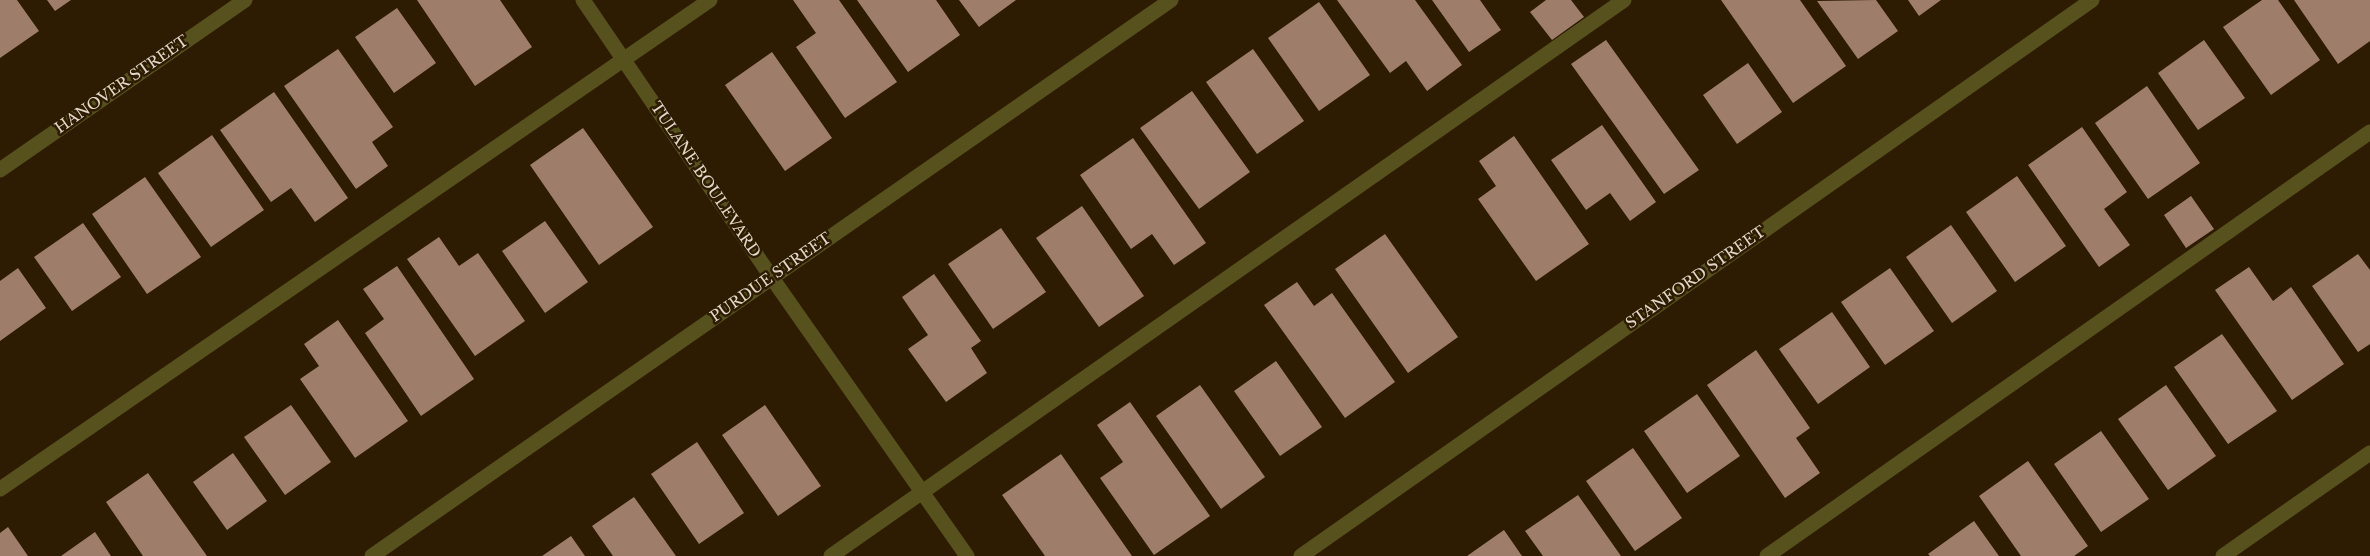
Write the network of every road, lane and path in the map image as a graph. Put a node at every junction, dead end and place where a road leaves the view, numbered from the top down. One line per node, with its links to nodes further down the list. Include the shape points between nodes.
1 (245, 0): 9 (street, HANOVER STREET)
2 (583, 0): 7 (street, TULANE BOULEVARD)
3 (710, 0): 7 (street)
4 (1171, 0): 10 (street, PURDUE STREET)
5 (1624, 0): 13 (street)
6 (2092, 0): 17 (street, STANFORD STREET)
7 (624, 61): 10 (street, TULANE BOULEVARD); 12 (street)
8 (2370, 132): 18 (street)
9 (0, 170)
10 (772, 278): 13 (street, TULANE BOULEVARD); 14 (street, PURDUE STREET)
11 (2370, 453): 19 (street)
12 (0, 489)
13 (923, 493): 15 (street); 16 (street, TULANE BOULEVARD)
14 (372, 556)
15 (831, 556)
16 (967, 556)
17 (1300, 556)
18 (1767, 556)
19 (2223, 556)

